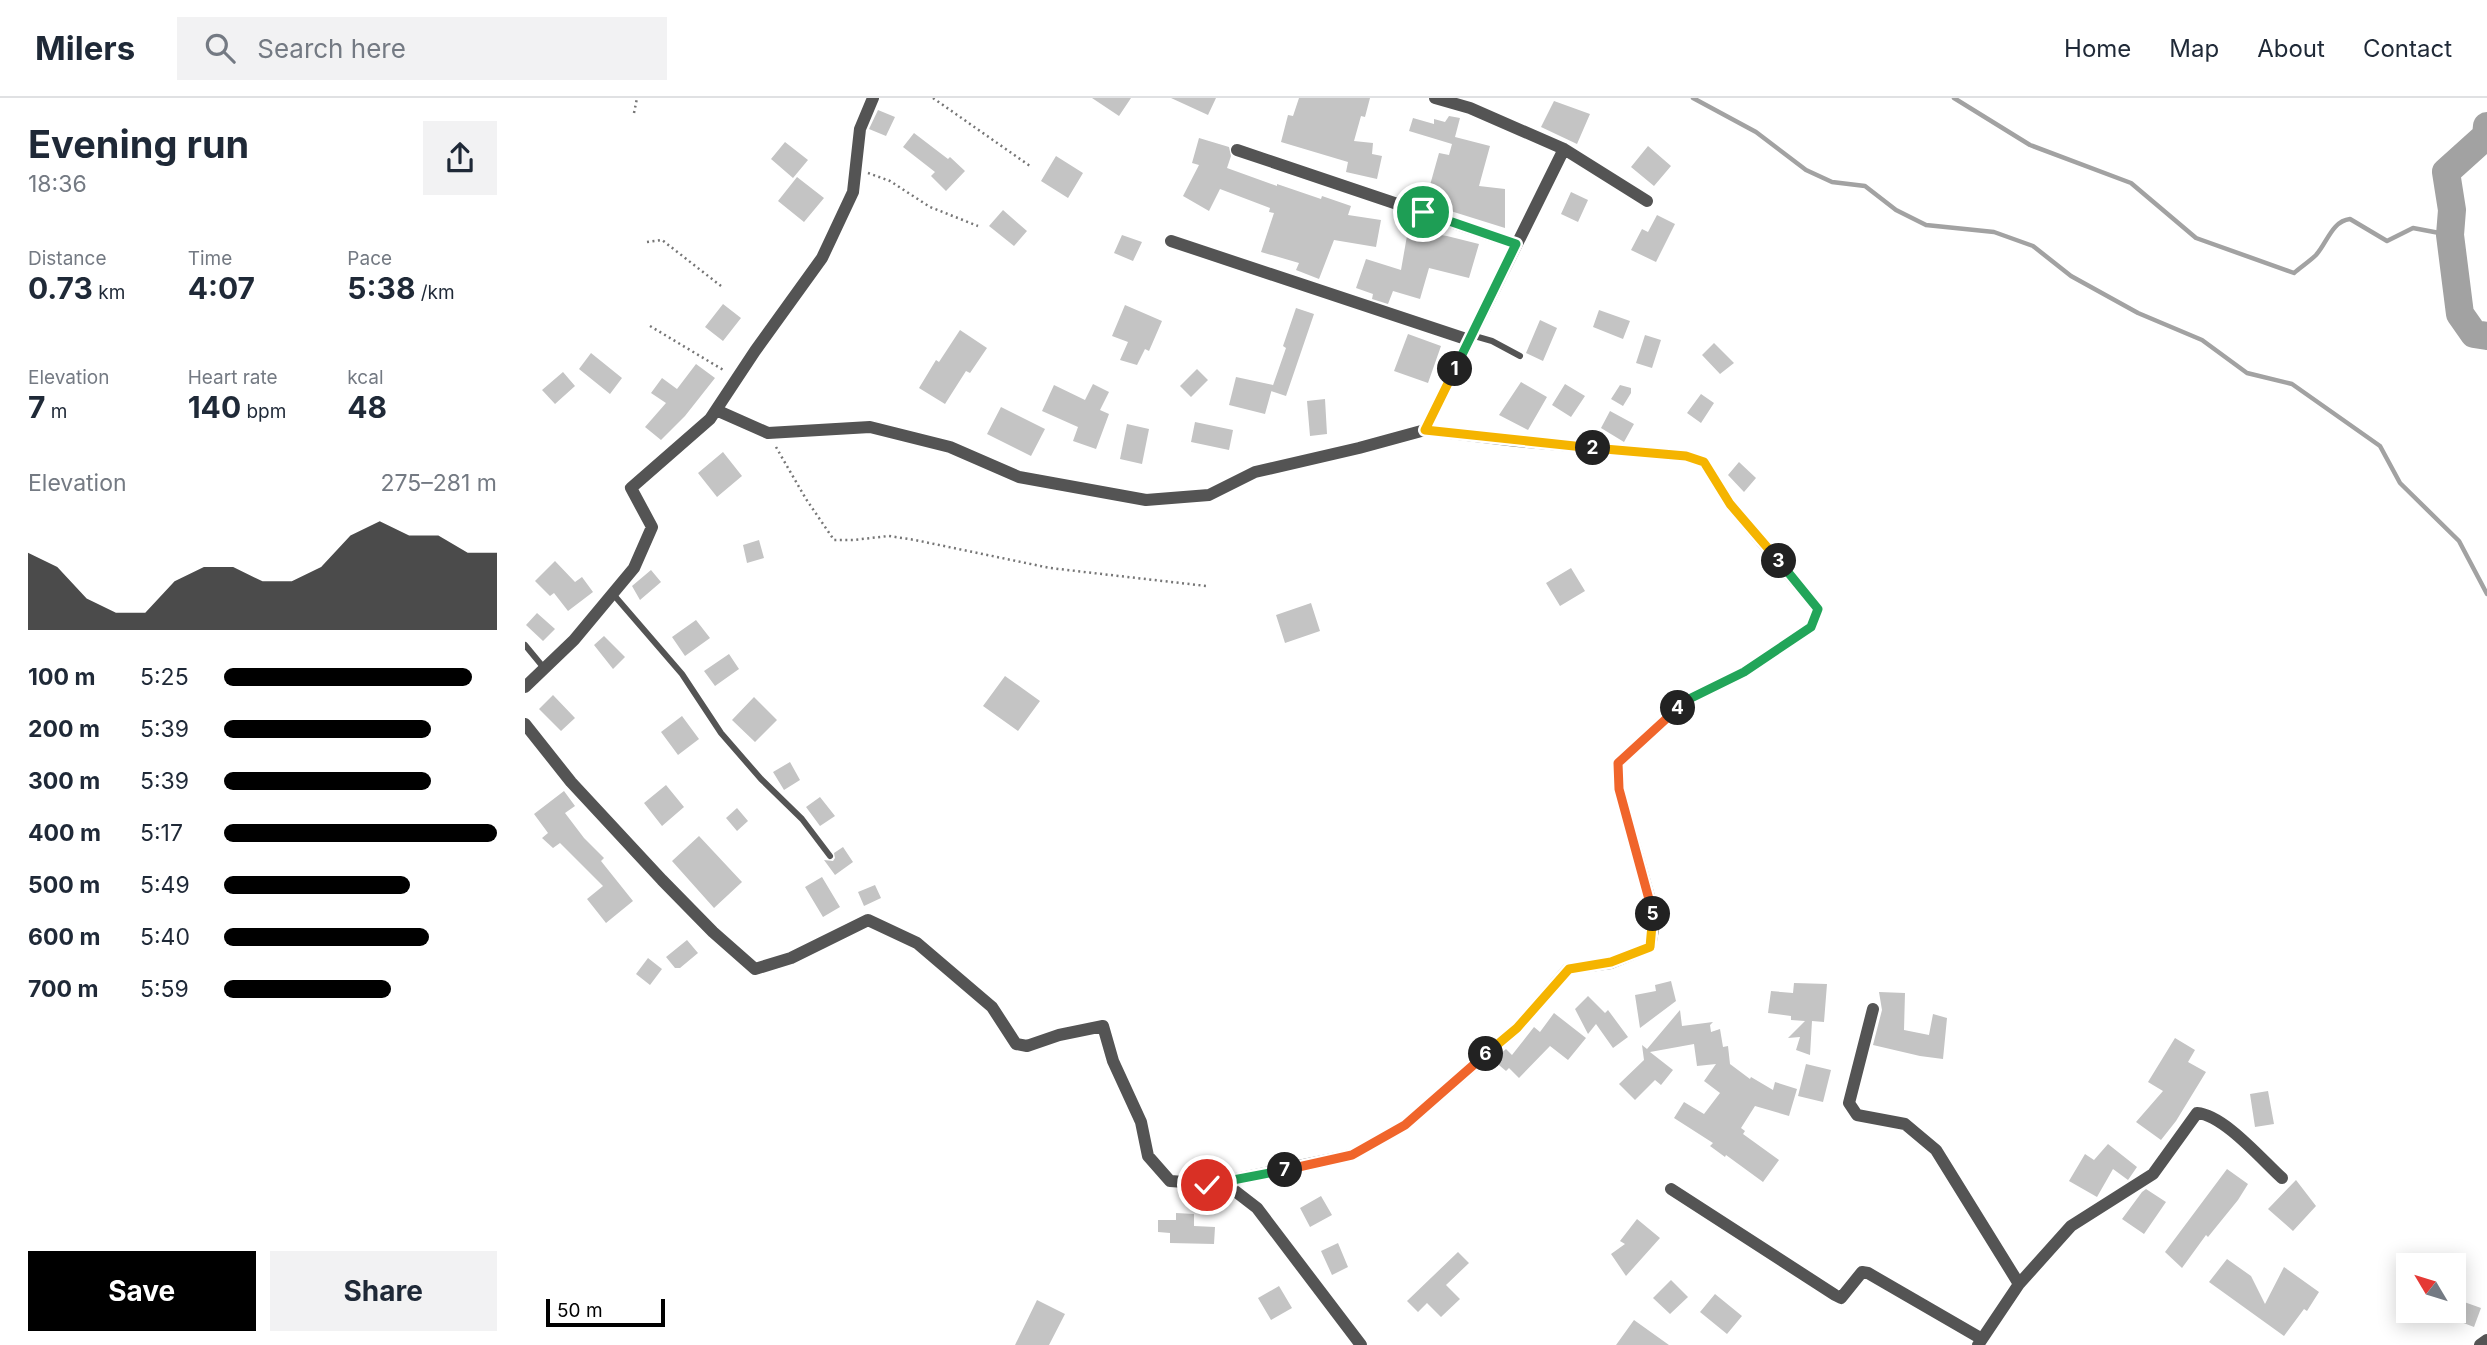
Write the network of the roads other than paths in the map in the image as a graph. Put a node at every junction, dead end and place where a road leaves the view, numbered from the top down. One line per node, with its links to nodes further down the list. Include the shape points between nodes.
1 (873, 98): 10 (street, via 860,130 853,192 822,258)
2 (1435, 98): 3 (street)
3 (1565, 149): 5 (street); 7 (street)
4 (1237, 150): 7 (street)
5 (1647, 201)
6 (1171, 241): 8 (street)
7 (1516, 244): 8 (street)
8 (1470, 337): 9 (lane, via 1492,341); 11 (street)
9 (1520, 356)
10 (716, 410): 11 (street, via 768,433 870,427 950,447 1019,477 1146,500 1209,495 1255,472); 12 (street, via 631,488 652,527 634,568)
11 (1425, 430): 20 (street, via 1686,456 1704,462 1730,504 1818,609 1811,627 1744,672 1685,701 1618,763 1619,789 1654,918 1650,947 1611,962 1569,969 1517,1028 1405,1125 1352,1155)
12 (613, 594): 14 (street); 17 (lane, via 682,674 721,733 802,819)
13 (525, 645): 14 (lane)
14 (544, 669): 15 (street)
15 (525, 687)
16 (525, 724): 20 (street, via 571,782 662,880 755,969 791,958 868,920 917,943 992,1007 1016,1044 1027,1046 1103,1026 1141,1122 1148,1156 1170,1181)
17 (830, 856)
18 (1873, 1009): 22 (street, via 1849,1103 1852,1111 1905,1124 1936,1150)
19 (2282, 1178): 22 (street, via 2224,1125 2197,1113 2153,1174 2071,1226)
20 (1207, 1185): 25 (street, via 1235,1191 1257,1208)
21 (1671, 1189): 24 (street, via 1841,1298 1862,1272 1868,1273)
22 (2019, 1284): 24 (street)
23 (2487, 1340): 26 (street)
24 (1980, 1342)
25 (1361, 1345)
26 (2480, 1345)

